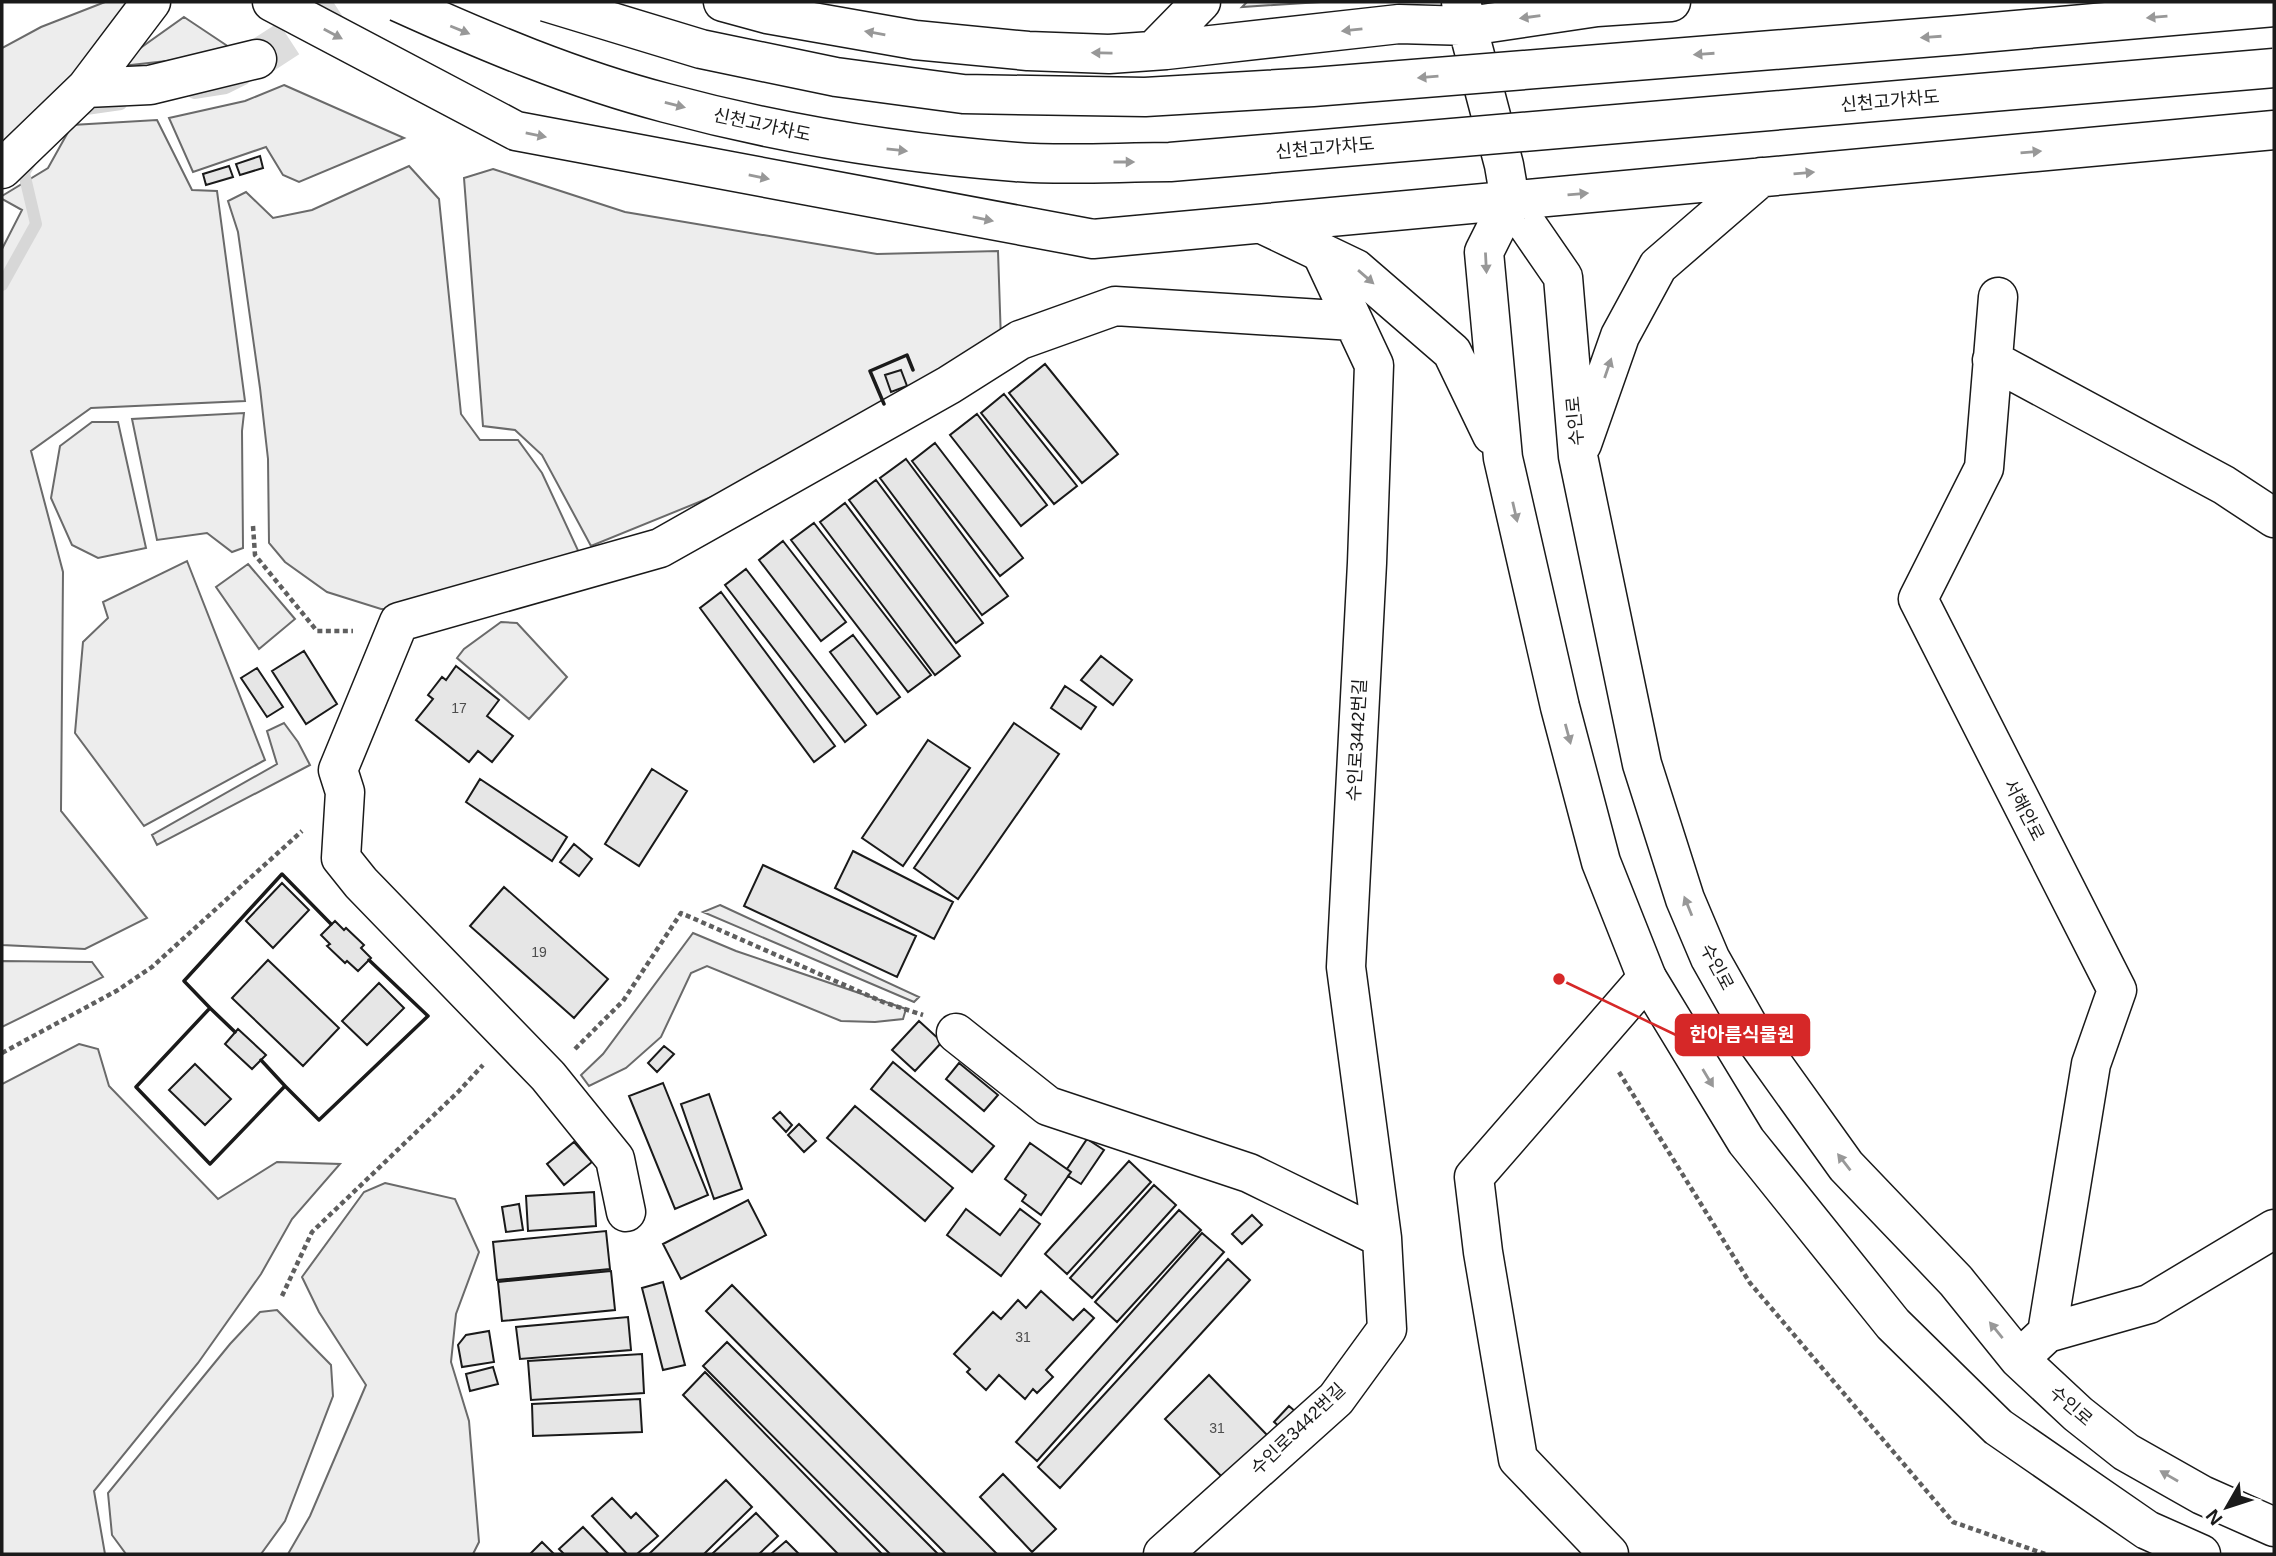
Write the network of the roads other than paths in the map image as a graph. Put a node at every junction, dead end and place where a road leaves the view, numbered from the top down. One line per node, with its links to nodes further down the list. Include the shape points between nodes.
1 (151, 2): 13 (main road)
2 (272, 2): 18 (main road, one-way to 18, via 516,131 1093,239)
3 (398, 2): 12 (main road, 신천고가차도, one-way to 12, bridge, via 572,73 664,103 878,148 1019,162 1170,162)
4 (547, 2): 8 (main road, one-way to 4, bridge, via 1144,97 963,94 836,77 701,49)
5 (723, 2): 10 (main road, one-way to 5, via 1028,51 915,40)
6 (1201, 2): 10 (main road)
7 (1671, 2): 9 (main road, one-way to 9)
8 (2274, 7)
9 (1465, 14): 10 (main road, one-way to 10); 17 (main road, 수인로)
10 (1153, 51)
11 (257, 59): 13 (main road, via 150,85)
12 (2274, 68)
13 (86, 88): 15 (main road)
14 (2274, 130): 16 (main road, one-way to 14)
15 (2, 169)
16 (1761, 177): 17 (main road, one-way to 16); 23 (main road, one-way to 16, via 1619,336 1658,267)
17 (1510, 200): 18 (main road); 23 (main road, 수인로, via 1563,277); 24 (main road, one-way to 24, via 1485,252)
18 (1262, 224): 19 (main road)
19 (1321, 252): 21 (main road, 수인로3442번길); 24 (main road, one-way to 24, via 1356,269 1452,352)
20 (1998, 297): 22 (main road, 서해안로)
21 (1353, 321): 28 (main road, via 1115,306 1020,340 660,548 399,622 338,770 345,792 341,858 548,1076 615,1159); 30 (main road, 수인로3442번길, via 1374,365 1346,967)
22 (1992, 359): 25 (main road, via 2224,485); 31 (main road, 서해안로, via 1983,468 1918,599 2117,990 2091,1064)
23 (1578, 456): 32 (main road, 수인로, one-way to 23, via 1956,1281 1846,1166 1758,1043 1710,958 1685,899 1642,764)
24 (1503, 458): 26 (main road, one-way to 26, via 1601,862)
25 (2274, 518)
26 (1647, 978): 35 (main road, via 1474,1177 1518,1459); 36 (main road, one-way to 36, via 1746,1141 1894,1324 1998,1427 2147,1530)
27 (956, 1033): 30 (main road, via 1048,1106 1249,1174)
28 (626, 1212)
29 (2274, 1229): 31 (main road, via 2149,1304)
30 (1382, 1238): 34 (main road, 수인로3442번길, via 1387,1329 1336,1399)
31 (2047, 1333): 32 (main road)
32 (2019, 1359): 33 (main road, 수인로, one-way to 32, via 2202,1495 2126,1452)
33 (2274, 1527)
34 (1163, 1554)
35 (1609, 1554)
36 (2201, 1554)

